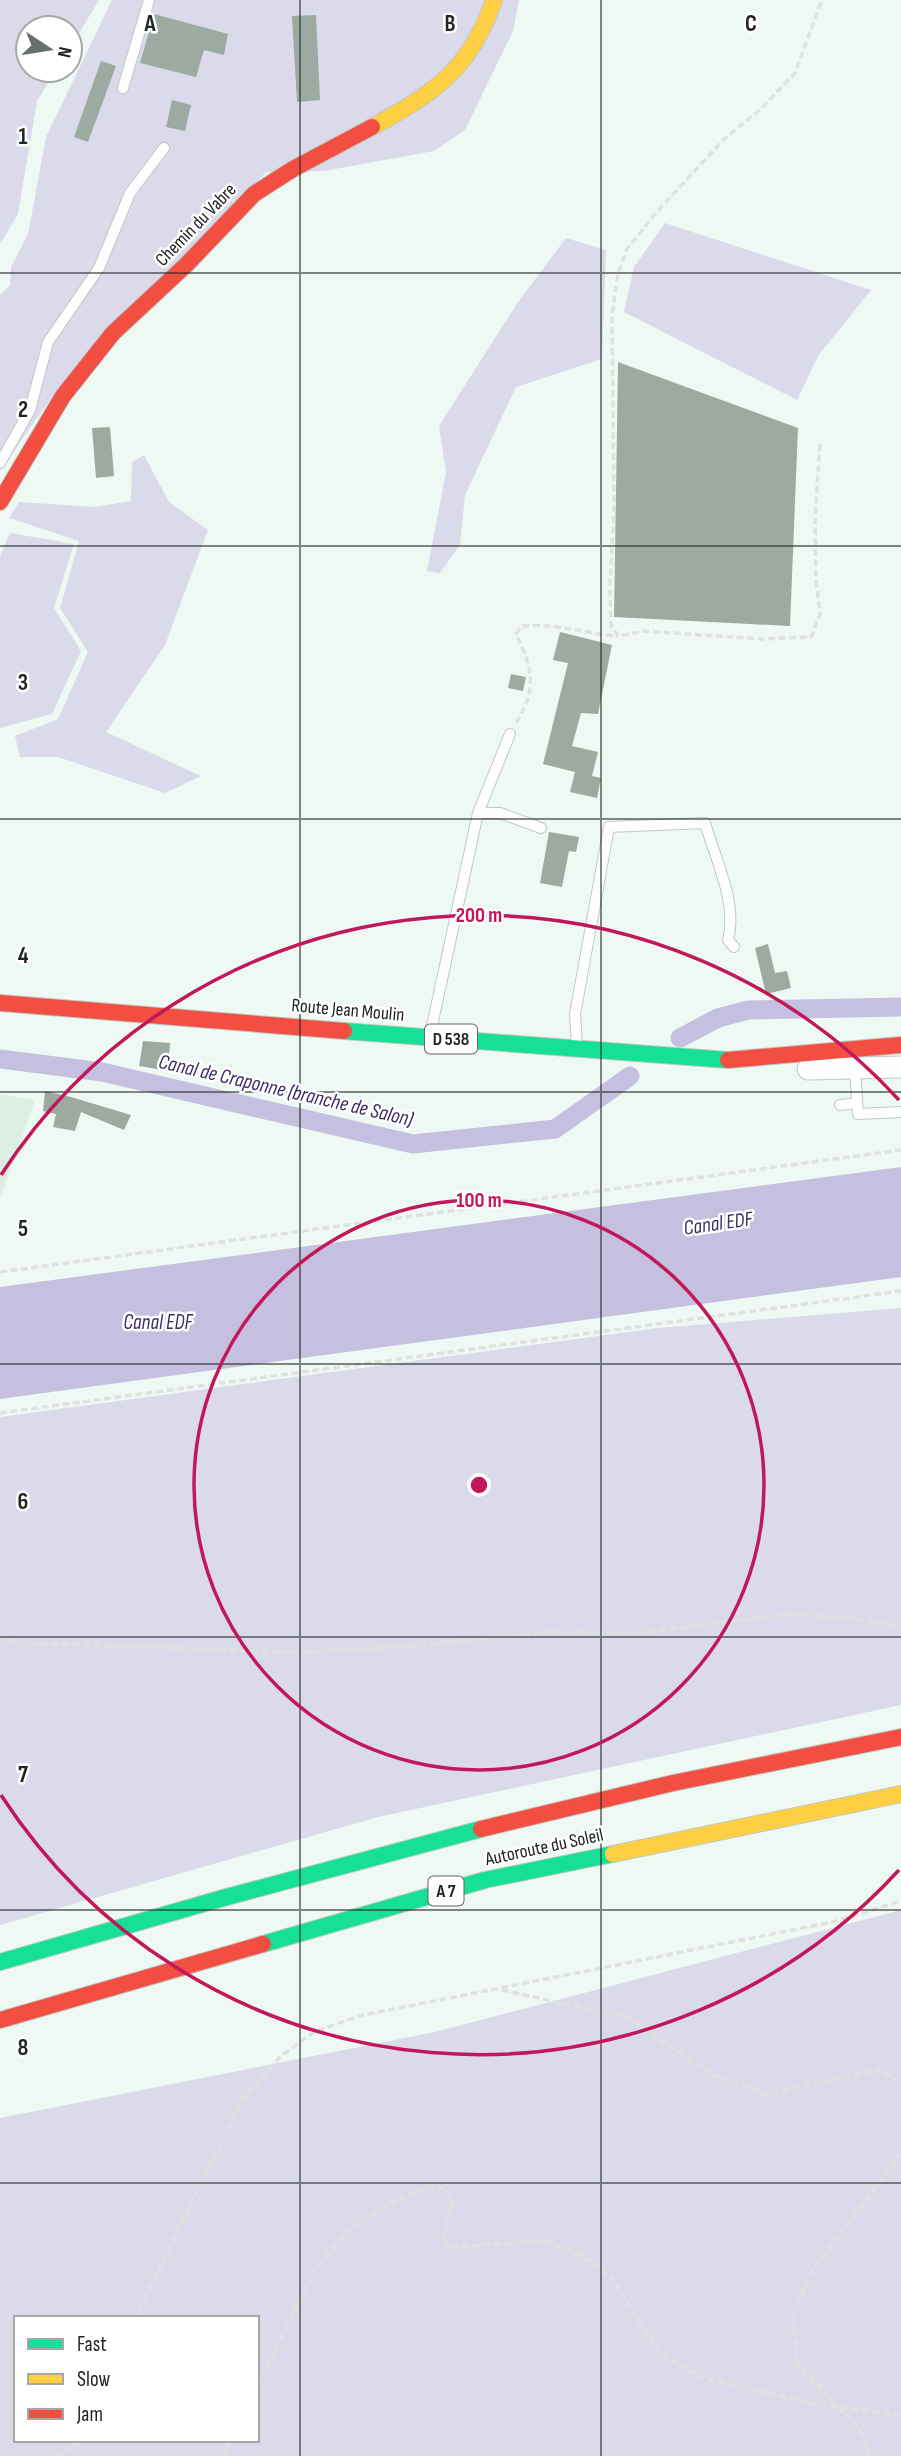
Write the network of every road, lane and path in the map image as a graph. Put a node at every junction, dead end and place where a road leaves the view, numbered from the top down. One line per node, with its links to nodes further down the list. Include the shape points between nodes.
1 (149, 0): 4 (lane)
2 (494, 0): 8 (main road, Chemin du Vabre, via 478,42 457,69 385,121 264,186 240,205 87,362)
3 (822, 0): 9 (path, via 795,74 724,139 655,214 627,249 618,274 612,315 610,588 611,625)
4 (123, 88)
5 (164, 148): 7 (lane, via 130,192 99,268 48,342 30,410)
6 (820, 444): 9 (path, via 816,580 820,614 811,637 761,639 645,631)
7 (0, 463)
8 (0, 502)
9 (618, 636): 10 (path, via 550,624 522,626 516,634 529,660 531,679 527,706)
10 (510, 734): 11 (lane)
11 (478, 813): 12 (lane, via 500,813); 15 (lane)
12 (541, 828)
13 (734, 947): 17 (lane, via 728,940 731,927 725,890 705,823 608,827 575,1014)
14 (0, 1003): 15 (main road, Route Jean Moulin / D 538)
15 (430, 1037): 17 (main road, Route Jean Moulin / D 538)
16 (901, 1045): 18 (main road, Route Jean Moulin / D 538, via 738,1061)
17 (578, 1050): 18 (main road, Route Jean Moulin / D 538)
18 (699, 1059): 20 (street, via 760,1070)
19 (901, 1066): 20 (street)
20 (855, 1068): 21 (lane)
21 (857, 1103): 22 (lane); 23 (lane, via 858,1114)
22 (840, 1105)
23 (901, 1112)
24 (901, 1150): 25 (path)
25 (0, 1272)
26 (901, 1291): 27 (path)
27 (0, 1413)
28 (901, 1627): 29 (path, via 790,1614 638,1633 552,1632 300,1652 23,1643)
29 (0, 1636)
30 (901, 1737): 33 (main road, Autoroute du Soleil, via 762,1763 452,1835)
31 (901, 1794): 35 (main road, Autoroute du Soleil / A 7, via 485,1880)
32 (901, 1901): 34 (path, via 833,1922)
33 (0, 1962)
34 (499, 1989): 36 (path, via 626,2017 712,2074 764,2094 879,2070); 38 (path, via 359,2016 314,2032 281,2056 243,2098)
35 (0, 2020)
36 (901, 2082)
37 (901, 2154): 40 (path, via 812,2271 792,2318 797,2364)
38 (136, 2316)
39 (259, 2383): 40 (path, via 318,2264 356,2225 394,2201 434,2185 449,2192 452,2205 443,2237 449,2247 544,2241 580,2254 612,2278 659,2353 703,2378)
40 (838, 2408): 41 (path); 44 (path, via 860,2430)
41 (901, 2415)
42 (74, 2442): 43 (path)
43 (54, 2456)
44 (870, 2456)

